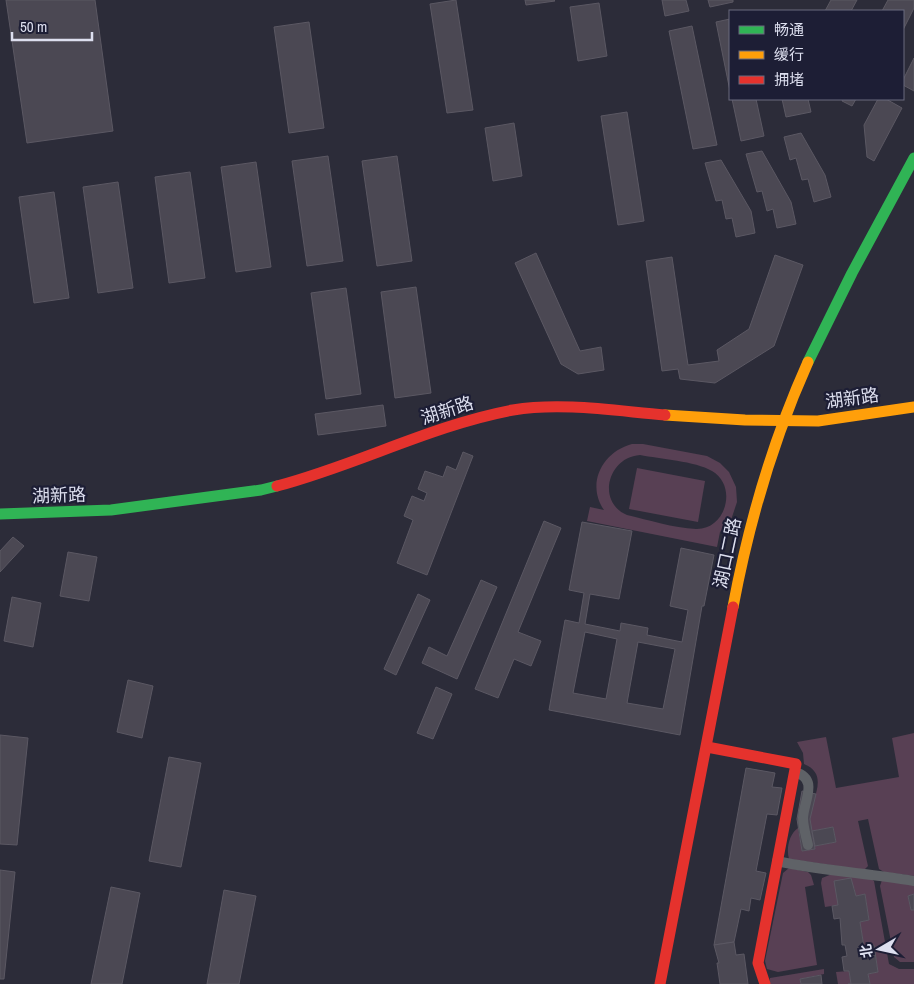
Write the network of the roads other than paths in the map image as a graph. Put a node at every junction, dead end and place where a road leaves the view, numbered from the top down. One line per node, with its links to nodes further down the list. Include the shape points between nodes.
1 (914, 158): 3 (street, 湖口二路, via 820,338)
2 (914, 407): 3 (street, 湖新路, via 818,421)
3 (784, 421): 4 (street, 湖新路, via 554,408 515,410 470,419 307,478 261,490 111,510); 5 (street, 湖口二路, via 753,516)
4 (0, 514)
5 (708, 746): 6 (street, via 796,764); 10 (street, 湖口二路)
6 (795, 772): 7 (street, via 804,774 808,780 809,792 803,818); 8 (street)
7 (808, 845)
8 (777, 861): 9 (street, via 815,870 875,874); 11 (street, via 758,963)
9 (914, 881)
10 (660, 984)
11 (765, 984)

